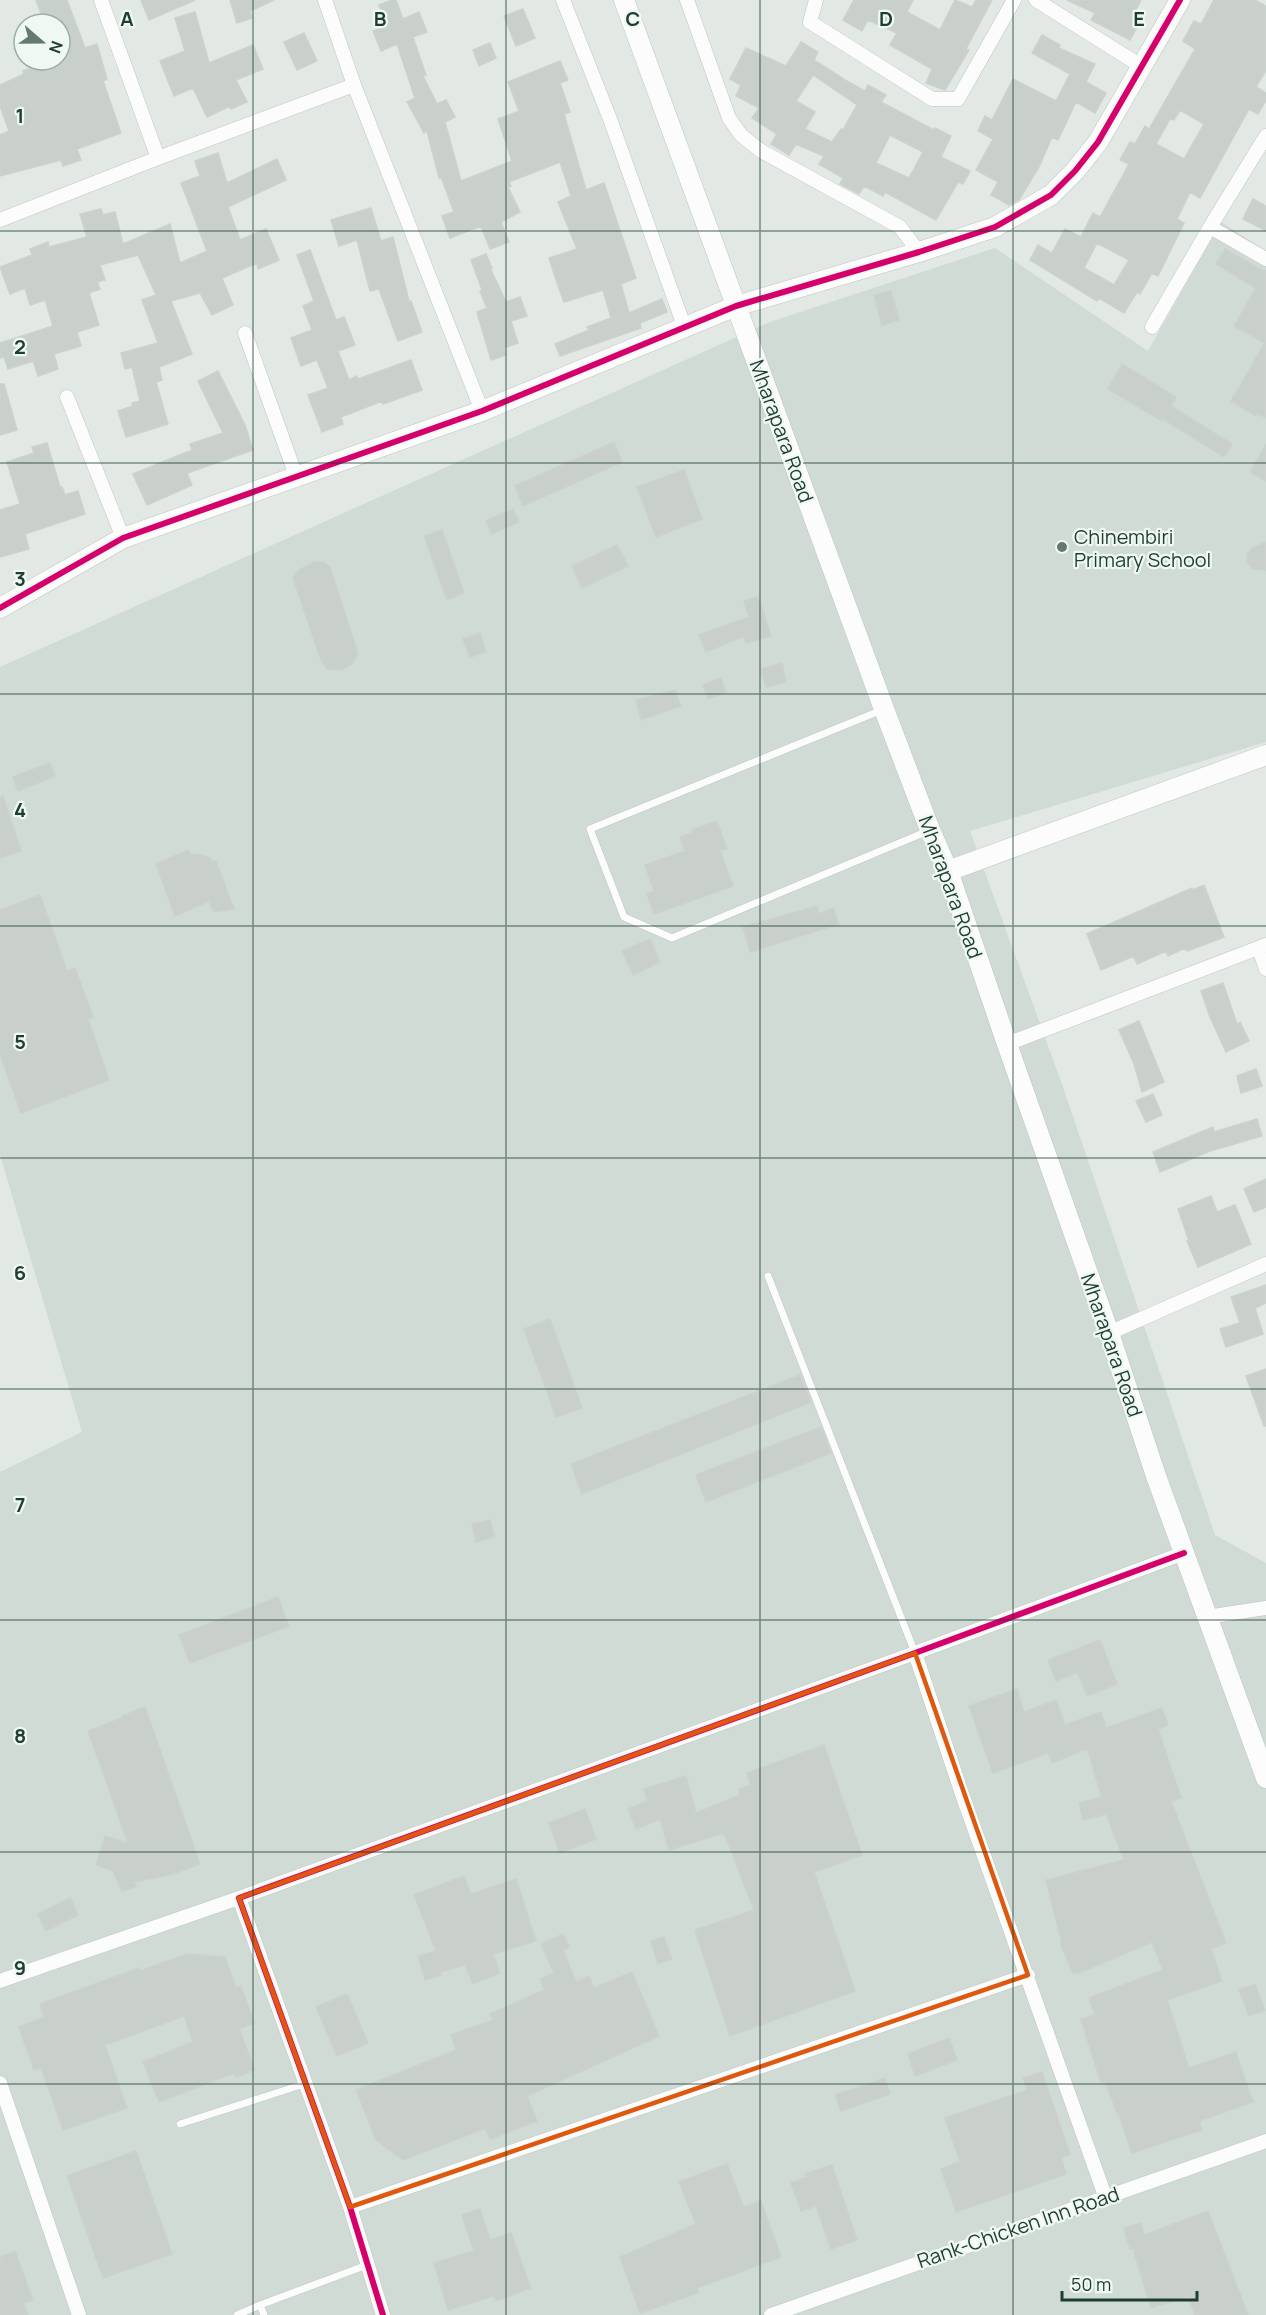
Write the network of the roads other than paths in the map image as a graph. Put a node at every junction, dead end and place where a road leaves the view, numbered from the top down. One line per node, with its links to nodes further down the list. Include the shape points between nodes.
1 (101, 0): 13 (street)
2 (325, 0): 11 (street)
3 (563, 0): 19 (street)
4 (624, 0): 18 (main road, Mharapara Road)
5 (687, 0): 16 (street, via 729,118 741,135 761,151 900,227)
6 (816, 0): 7 (street, via 810,22 932,99 958,99)
7 (1014, 0)
8 (1036, 0): 10 (street)
9 (1180, 0): 10 (main road)
10 (1141, 66): 16 (main road, via 1098,142 1051,195 995,226)
11 (354, 85): 13 (street); 23 (street)
12 (1266, 136): 15 (street)
13 (158, 158): 14 (street)
14 (0, 220)
15 (1210, 227): 17 (street); 20 (street)
16 (919, 252): 18 (main road)
17 (1266, 259)
18 (736, 306): 19 (main road); 27 (main road, Mharapara Road)
19 (684, 326): 23 (main road)
20 (1152, 327)
21 (245, 333): 24 (street)
22 (67, 397): 25 (street)
23 (482, 411): 24 (main road)
24 (296, 476): 25 (main road)
25 (123, 538): 26 (main road)
26 (0, 608)
27 (884, 709): 29 (main road, Mharapara Road); 29 (lane, via 590,829 624,917 672,938)
28 (1266, 755): 30 (main road)
29 (930, 830): 30 (main road, Mharapara Road)
30 (948, 871): 33 (main road, Mharapara Road)
31 (1262, 947): 32 (street); 33 (street)
32 (1266, 969)
33 (1007, 1044): 36 (main road, Mharapara Road)
34 (1266, 1264): 36 (street)
35 (768, 1276): 40 (lane)
36 (1109, 1333): 37 (main road, Mharapara Road)
37 (1184, 1553): 39 (main road, Mharapara Road); 40 (street)
38 (1266, 1608): 39 (street)
39 (1207, 1617): 41 (main road, Mharapara Road)
40 (915, 1653): 42 (street); 43 (street)
41 (1266, 1778)
42 (239, 1898): 44 (street); 46 (street)
43 (1028, 1975): 49 (street); 50 (street)
44 (0, 1982)
45 (0, 2083): 53 (street)
46 (304, 2084): 47 (lane); 50 (street)
47 (180, 2124)
48 (1266, 2141): 49 (street, Rank-Chicken Inn Road)
49 (1105, 2196): 57 (street, Rank-Chicken Inn Road)
50 (350, 2207): 51 (street)
51 (368, 2265): 52 (lane); 56 (street)
52 (261, 2305): 54 (lane); 55 (lane)
53 (79, 2315)
54 (237, 2315)
55 (264, 2315)
56 (383, 2315)
57 (771, 2315)

